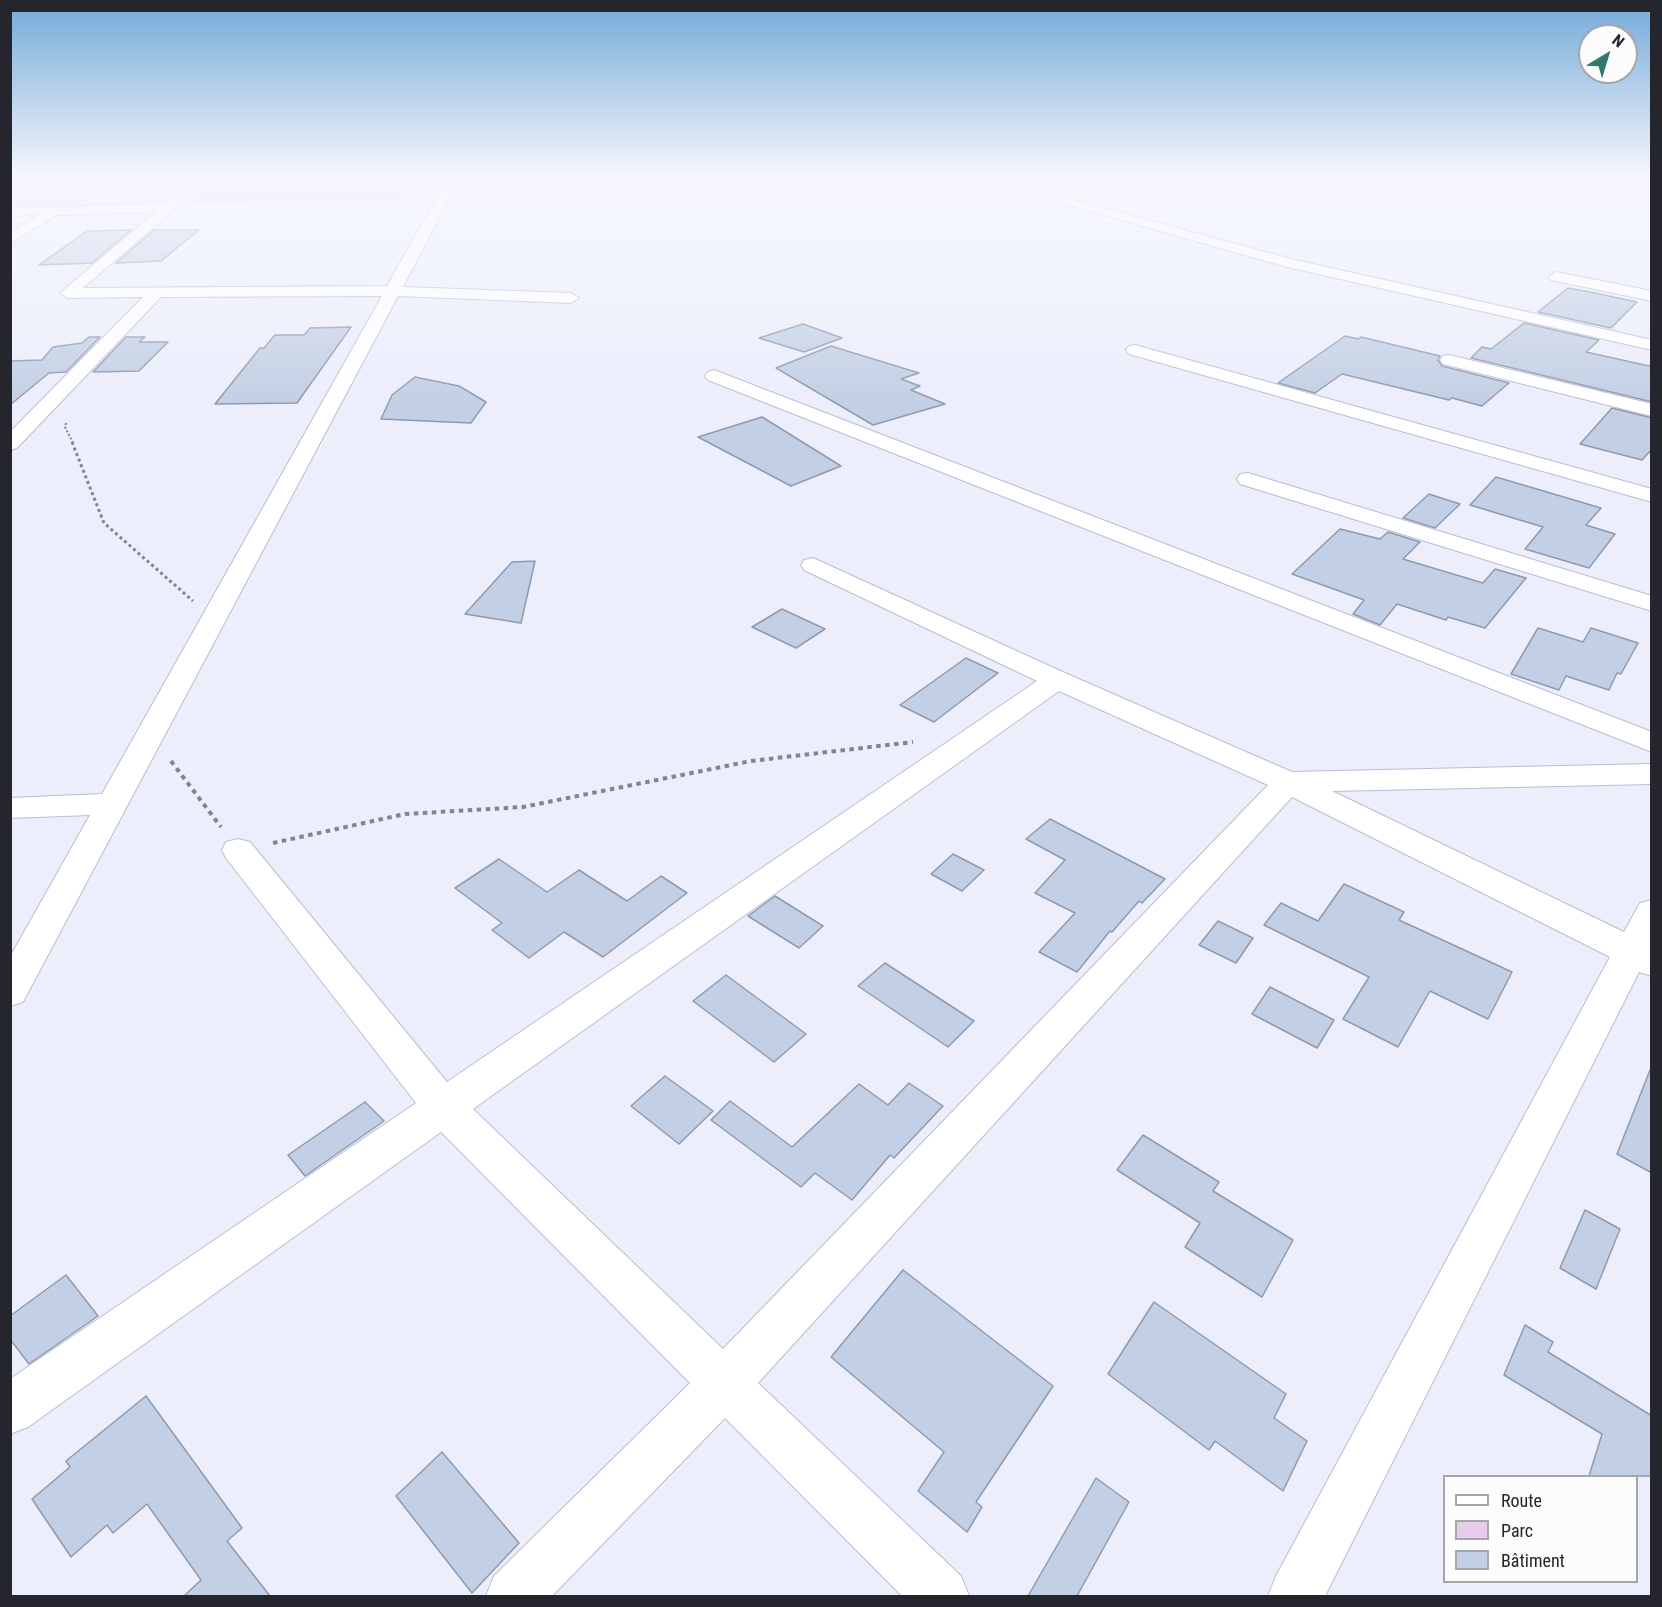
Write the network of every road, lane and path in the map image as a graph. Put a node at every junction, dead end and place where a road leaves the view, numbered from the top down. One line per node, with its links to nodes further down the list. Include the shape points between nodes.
1 (116, 253): 5 (street, via 68,293)
2 (414, 253): 6 (street)
3 (1252, 253): 9 (street)
4 (1556, 277): 7 (street)
5 (157, 291): 6 (street); 13 (street)
6 (393, 291): 8 (street); 20 (street)
7 (1652, 296)
8 (571, 298)
9 (1652, 345)
10 (1135, 350): 17 (street)
11 (1449, 360): 14 (street)
12 (714, 376): 24 (street)
13 (72, 380): 15 (street); 20 (path, via 65,427 104,523)
14 (1652, 410)
15 (10, 444)
16 (1248, 479): 19 (street)
17 (1652, 496)
18 (813, 565): 21 (street)
19 (1652, 604)
20 (214, 618): 22 (street)
21 (1057, 680): 26 (street); 33 (street)
22 (151, 734): 27 (street); 29 (path)
23 (921, 742): 29 (path, via 751,761 523,807 405,814)
24 (1652, 743)
25 (1652, 774): 26 (street)
26 (1288, 782): 31 (street); 34 (street)
27 (113, 804): 28 (street); 32 (street)
28 (10, 808)
29 (238, 850): 33 (street)
30 (1652, 912): 31 (street)
31 (1641, 957): 38 (street)
32 (10, 993)
33 (443, 1107): 34 (street); 35 (street)
34 (724, 1384): 36 (street); 37 (street)
35 (10, 1408)
36 (514, 1596)
37 (941, 1596)
38 (1296, 1596)

